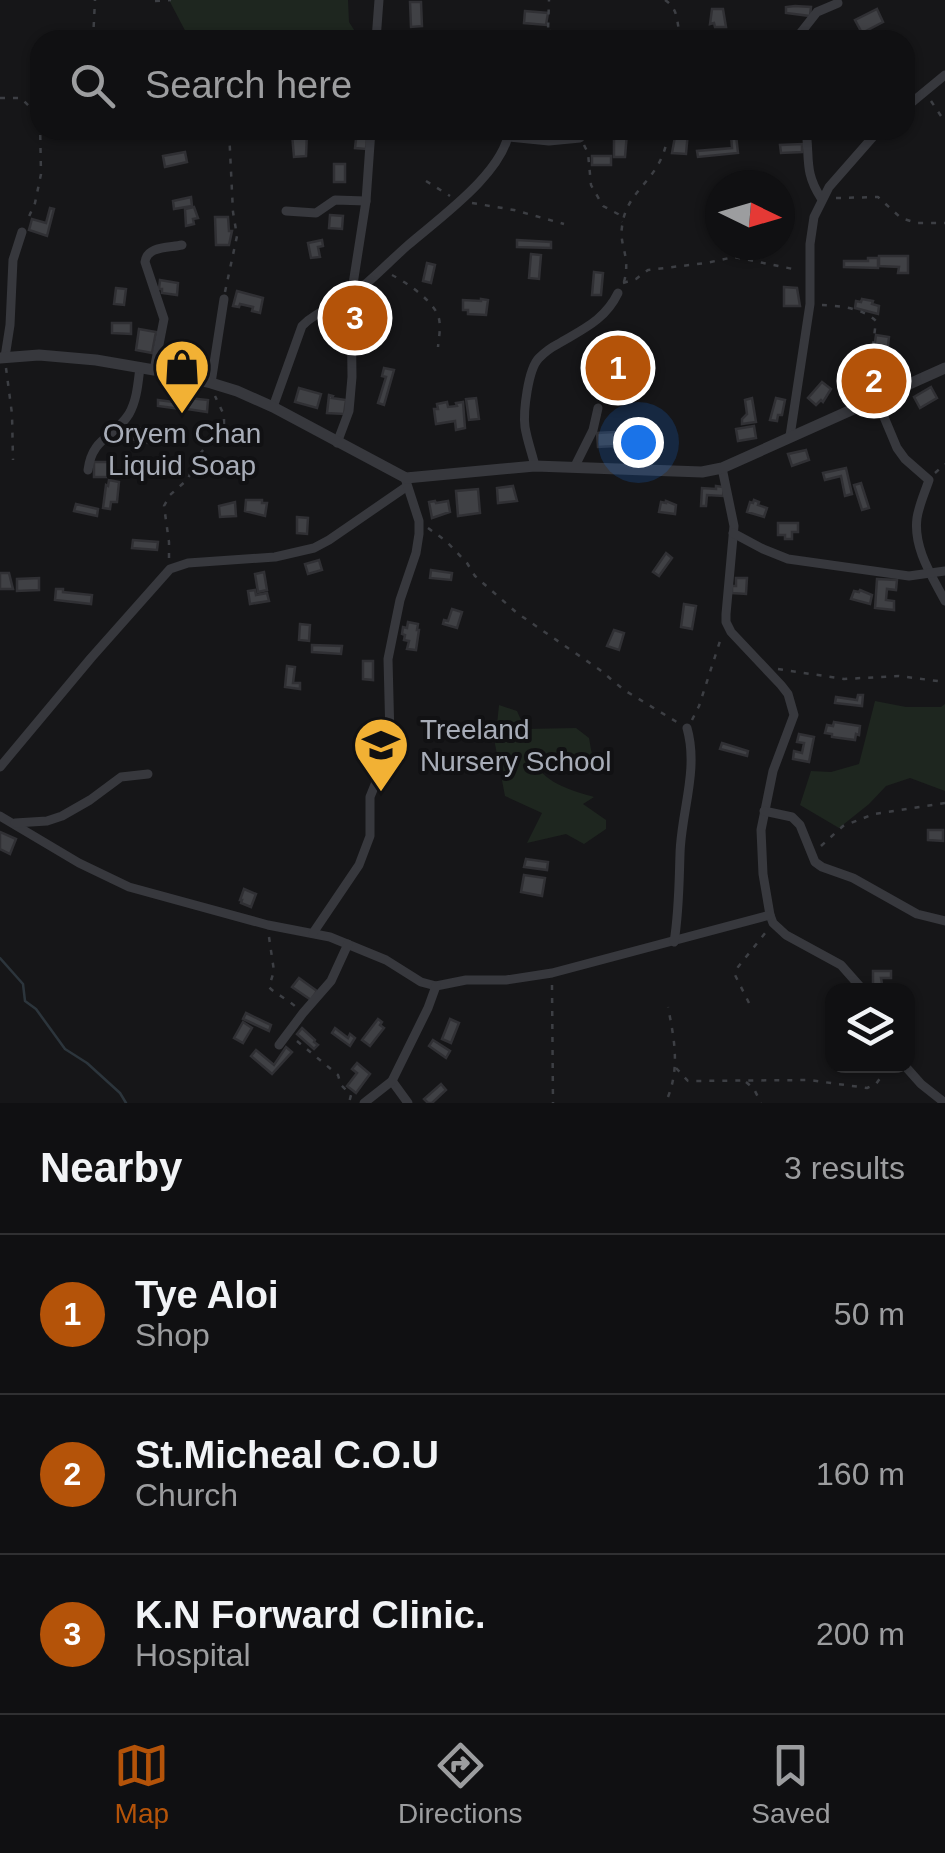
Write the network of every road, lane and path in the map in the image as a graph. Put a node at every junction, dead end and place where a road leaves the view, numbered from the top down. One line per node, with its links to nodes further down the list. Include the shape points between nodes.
1 (95, 0): 8 (path)
2 (171, 0): 6 (path)
3 (379, 0): 9 (street)
4 (550, 0): 10 (path)
5 (665, 0): 11 (path, via 678,14)
6 (155, 1)
7 (838, 3): 12 (street, via 817,12)
8 (94, 30)
9 (377, 30)
10 (548, 30)
11 (679, 30)
12 (803, 30)
13 (945, 75): 14 (street)
14 (924, 92): 16 (street); 18 (path)
15 (0, 98): 17 (path, via 21,98)
16 (915, 100)
17 (30, 107)
18 (945, 122)
19 (40, 140): 35 (path, via 41,174)
20 (229, 140): 42 (path, via 236,236)
21 (370, 140): 30 (street)
22 (506, 140): 29 (street, via 494,164)
23 (581, 140): 32 (path, via 591,186)
24 (666, 140): 32 (path, via 664,155 634,193)
25 (806, 140): 28 (street, via 808,174)
26 (871, 140): 28 (street)
27 (426, 182): 29 (path)
28 (823, 196): 33 (path, via 878,197 901,218); 38 (street, via 812,230)
29 (459, 200): 34 (path); 37 (street)
30 (366, 201): 31 (street, via 335,200 316,214); 41 (street)
31 (286, 211)
32 (622, 223): 39 (path, via 628,264)
33 (945, 223)
34 (564, 224)
35 (22, 232): 45 (street, via 12,260)
36 (182, 245): 48 (street, via 146,256 164,316)
37 (380, 270): 41 (street); 44 (path, via 415,290 437,314)
38 (810, 272): 39 (path, via 734,257 648,270); 43 (street)
39 (623, 282): 40 (path)
40 (618, 293): 57 (street, via 606,313 538,358 530,373 524,422)
41 (352, 296): 51 (street, via 302,326); 54 (street, via 349,411)
42 (224, 299): 49 (street)
43 (810, 304): 50 (path, via 848,308 876,320 866,391); 53 (street)
44 (438, 347)
45 (2, 357): 46 (street, via 40,355); 55 (path)
46 (140, 368): 48 (street); 60 (street, via 132,410 92,450)
47 (945, 368): 50 (street)
48 (154, 370): 49 (street)
49 (211, 383): 51 (street); 65 (path, via 224,428 164,506)
50 (872, 400): 53 (street); 61 (street, via 897,448)
51 (273, 407): 54 (street)
52 (598, 408): 58 (street)
53 (790, 436): 59 (street)
54 (338, 442): 62 (street)
55 (14, 460)
56 (945, 464): 61 (path)
57 (535, 466): 58 (street); 62 (street)
58 (576, 466): 59 (street)
59 (722, 468): 64 (street)
60 (88, 470)
61 (928, 480): 67 (street, via 916,530)
62 (406, 482): 63 (street); 65 (street, via 314,548)
63 (418, 521): 72 (path, via 517,612); 83 (street, via 388,659 390,738 370,797 370,836 359,865)
64 (733, 532): 67 (street, via 788,559 896,575); 69 (street)
65 (170, 569): 73 (street)
66 (945, 571): 67 (street)
67 (930, 573): 68 (street)
68 (945, 601)
69 (726, 622): 70 (street); 72 (path)
70 (767, 670): 71 (path); 76 (street, via 788,694 794,715)
71 (945, 682)
72 (687, 728): 84 (street, via 692,764)
73 (0, 767)
74 (148, 774): 78 (street, via 121,777 62,816)
75 (945, 803): 79 (path, via 874,814 844,826)
76 (764, 810): 79 (street, via 800,825); 80 (street, via 760,844)
77 (0, 816): 78 (street)
78 (12, 823): 82 (street, via 128,887)
79 (812, 854): 81 (street, via 822,868 917,914)
80 (771, 919): 84 (street); 87 (street); 89 (path, via 738,967)
81 (945, 920)
82 (268, 925): 83 (street); 91 (path, via 274,971 269,986)
83 (313, 933): 85 (street)
84 (674, 942): 86 (street)
85 (348, 944): 88 (street); 91 (street, via 330,981)
86 (552, 973): 88 (street); 103 (path)
87 (858, 983)
88 (436, 986): 97 (street)
89 (750, 1003)
90 (668, 1007): 94 (path)
91 (303, 1013): 92 (street)
92 (288, 1034): 93 (street); 100 (path, via 338,1076 351,1095)
93 (280, 1045)
94 (676, 1068): 98 (path, via 688,1081); 99 (path)
95 (911, 1073): 105 (street)
96 (883, 1074): 98 (path, via 867,1088)
97 (392, 1081): 101 (street); 102 (street)
98 (744, 1081): 104 (path)
99 (668, 1097)
100 (348, 1103)
101 (364, 1103)
102 (408, 1103)
103 (552, 1103)
104 (761, 1103)
105 (945, 1103)

